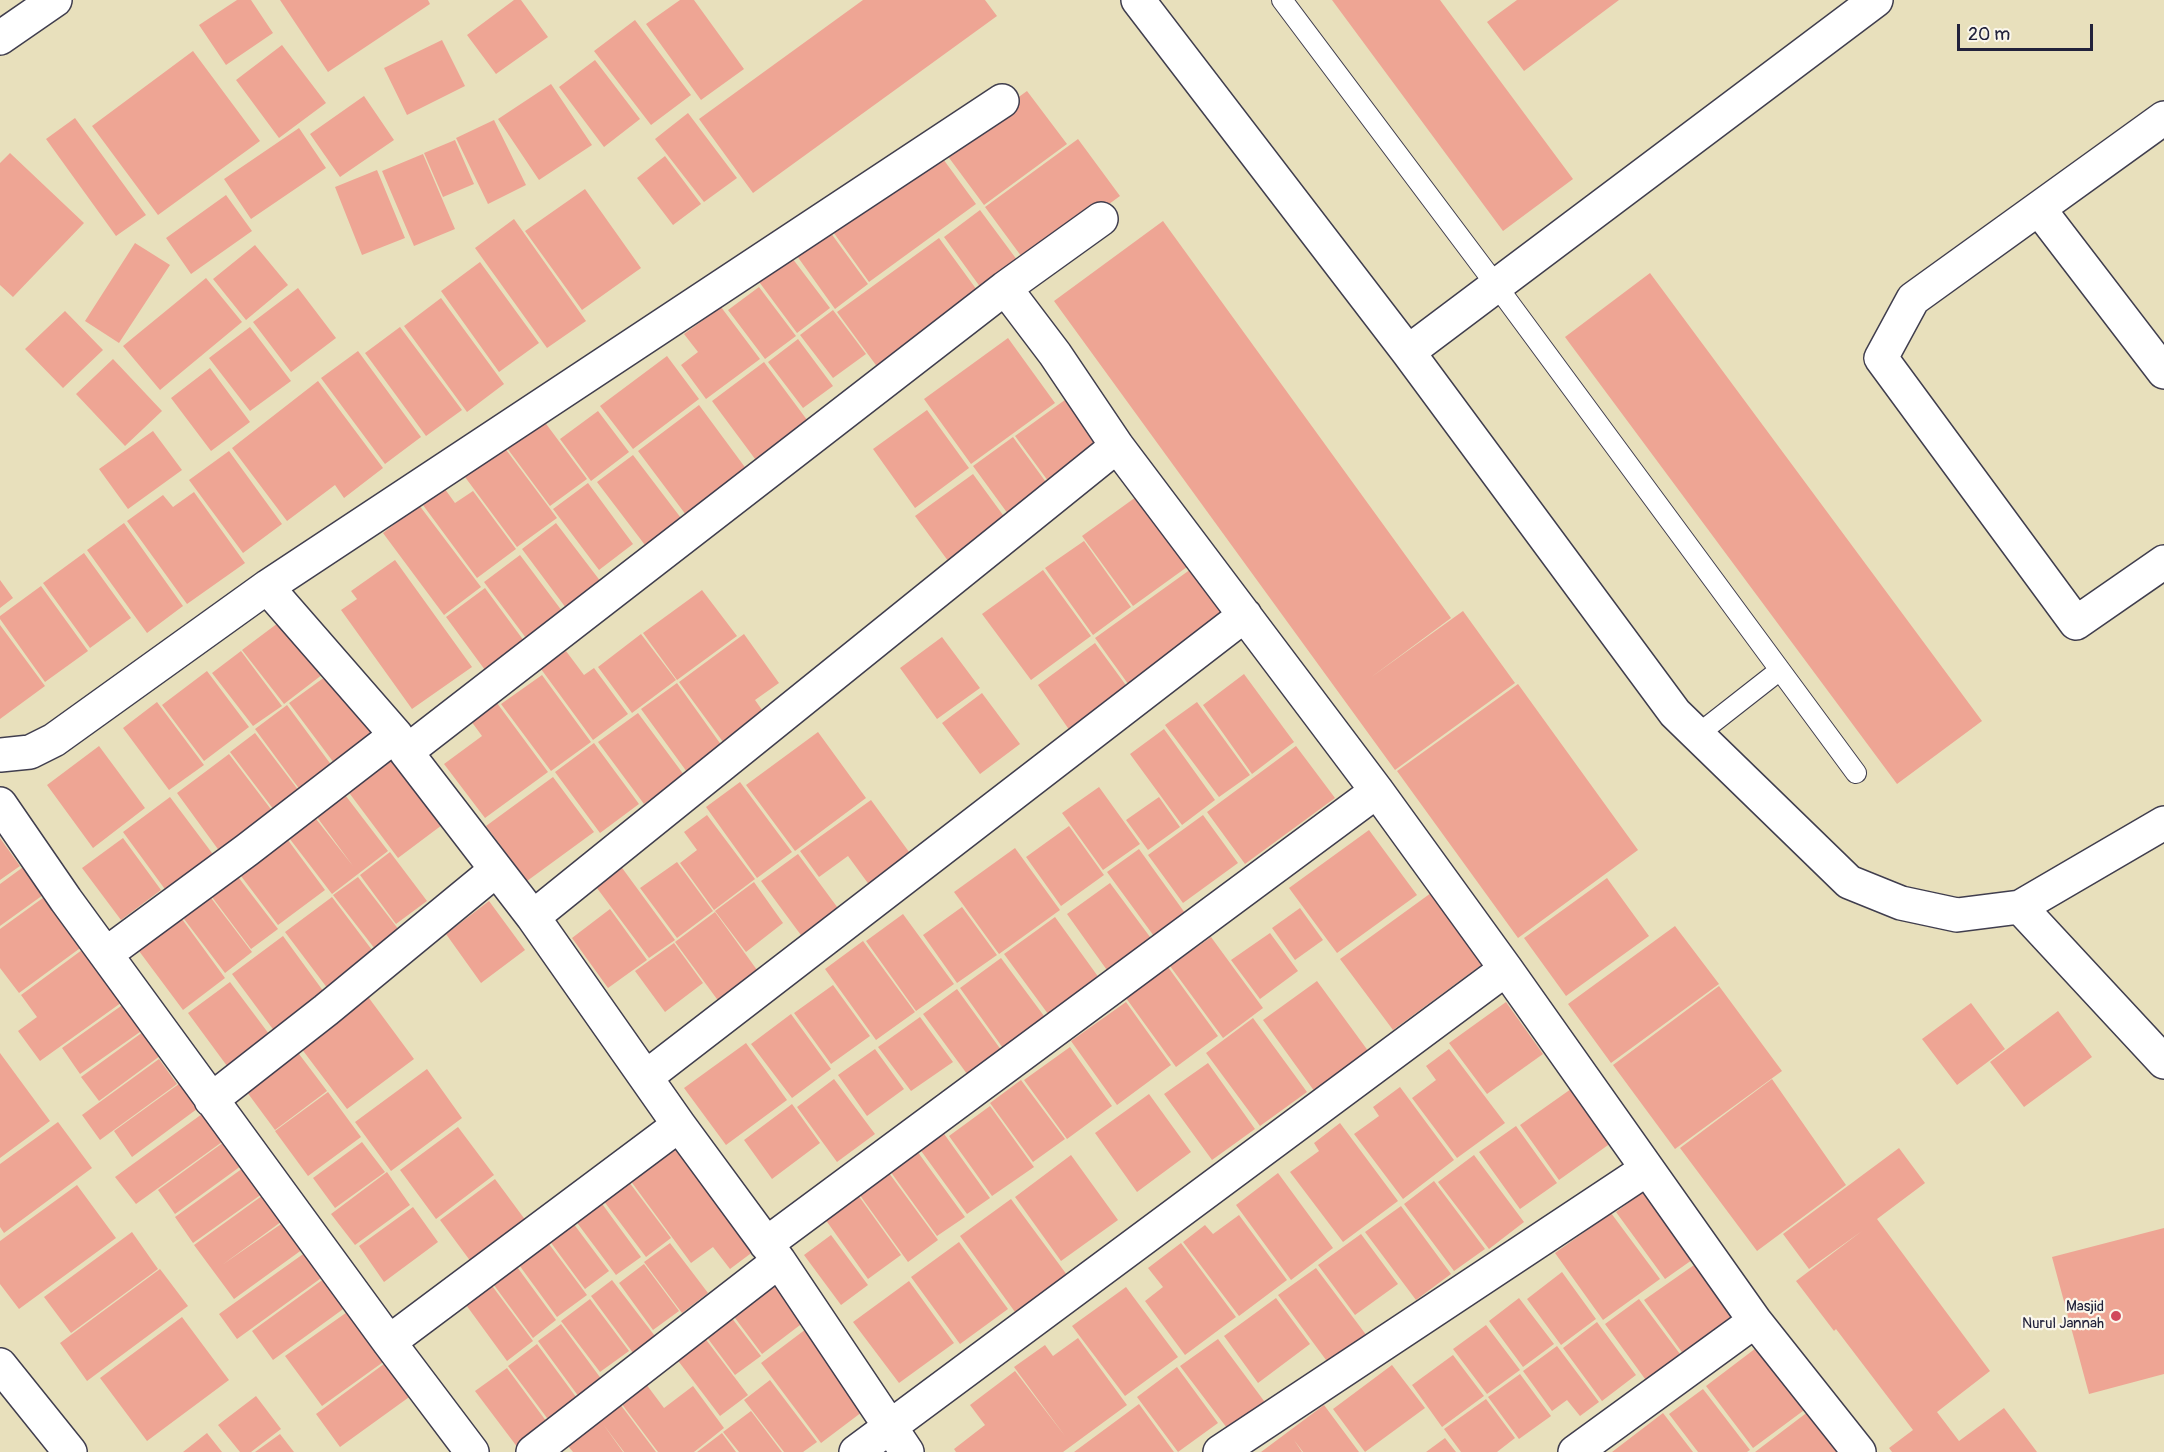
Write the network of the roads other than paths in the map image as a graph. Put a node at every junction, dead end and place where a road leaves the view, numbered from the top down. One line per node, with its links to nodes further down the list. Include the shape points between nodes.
1 (55, 0): 5 (street)
2 (1138, 0): 12 (street)
3 (1282, 0): 10 (lane)
4 (1876, 0): 10 (street)
5 (0, 38)
6 (1002, 101): 16 (street)
7 (2164, 118): 8 (street)
8 (2039, 209): 13 (street); 15 (street, via 1913,299 1881,358 2076,623)
9 (1101, 219): 11 (street)
10 (1496, 285): 12 (street); 18 (lane)
11 (1005, 288): 14 (street); 20 (street)
12 (1408, 352): 19 (street, via 1676,713)
13 (2164, 372)
14 (1117, 446): 17 (street); 28 (street)
15 (2164, 562)
16 (267, 587): 20 (street); 21 (street, via 54,740 30,752)
17 (1245, 615): 23 (street); 32 (street)
18 (1780, 670): 19 (lane); 22 (lane)
19 (1697, 735): 27 (street, via 1849,882 1901,903 1957,915)
20 (401, 744): 26 (street); 29 (street)
21 (0, 754)
22 (1856, 773)
23 (1377, 791): 30 (street); 36 (street)
24 (0, 804): 29 (street)
25 (2164, 823): 27 (street)
26 (496, 870): 28 (street); 33 (street)
27 (2020, 907): 31 (street)
28 (534, 918): 32 (street)
29 (106, 954): 33 (street)
30 (1506, 969): 35 (street); 40 (street)
31 (2164, 1062)
32 (646, 1077): 34 (street)
33 (212, 1100): 38 (street)
34 (679, 1125): 36 (street); 38 (street)
35 (1647, 1169): 37 (street); 45 (street)
36 (772, 1253): 40 (street); 43 (street)
37 (1755, 1321): 46 (street); 47 (street)
38 (389, 1342): 42 (street)
39 (0, 1366): 41 (street)
40 (897, 1439): 44 (street)
41 (70, 1452)
42 (472, 1452)
43 (533, 1452)
44 (856, 1452)
45 (1220, 1452)
46 (1576, 1452)
47 (1859, 1452)

